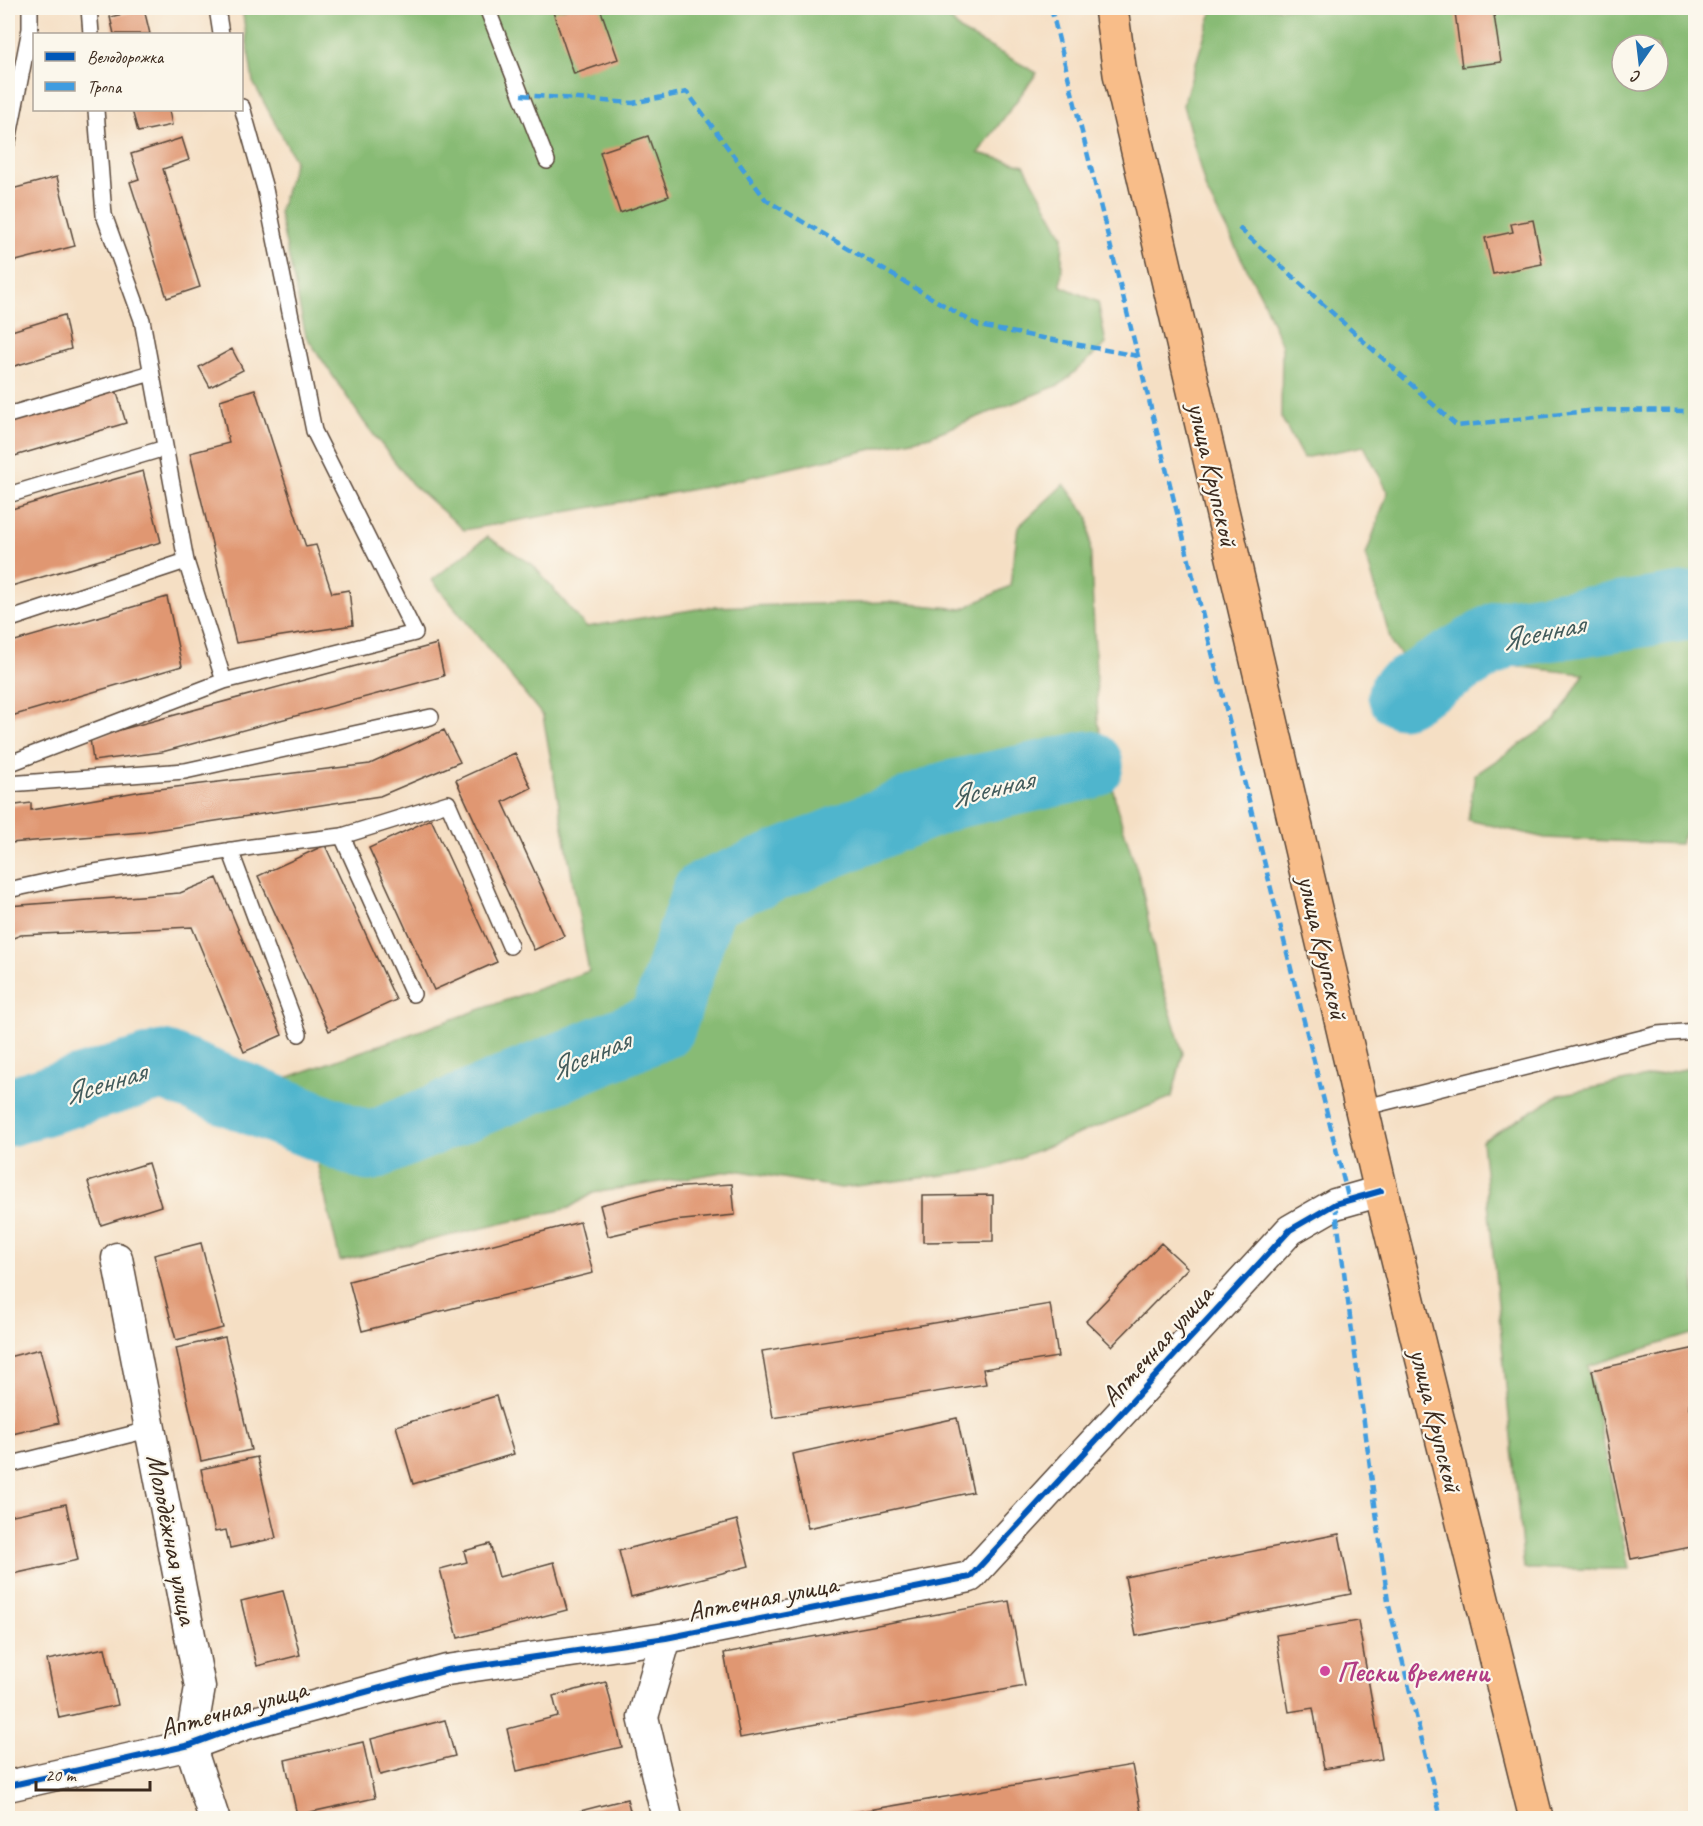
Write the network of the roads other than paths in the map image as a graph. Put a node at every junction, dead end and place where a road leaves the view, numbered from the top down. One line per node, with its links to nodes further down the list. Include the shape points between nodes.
1 (30, 8): 12 (lane, via 30,29)
2 (89, 8): 7 (lane)
3 (217, 8): 8 (lane)
4 (487, 8): 13 (lane)
5 (1093, 8): 9 (main road, улица Крупской)
6 (1111, 8): 9 (main road, улица Крупской)
7 (91, 33)
8 (221, 33)
9 (1120, 74): 31 (main road, улица Крупской)
10 (96, 111): 14 (lane, via 104,215 142,320)
11 (243, 111): 20 (lane, via 265,189 314,431 415,633)
12 (8, 141)
13 (547, 161)
14 (151, 373): 15 (lane); 16 (lane)
15 (8, 415)
16 (165, 448): 17 (lane); 18 (lane)
17 (8, 495)
18 (186, 561): 19 (lane); 20 (lane)
19 (8, 620)
20 (224, 681): 22 (lane)
21 (431, 717): 23 (lane, via 185,771)
22 (8, 764)
23 (8, 784)
24 (342, 836): 25 (lane); 27 (lane, via 448,803); 28 (lane)
25 (230, 850): 26 (lane, via 82,873); 30 (lane)
26 (8, 890)
27 (510, 946)
28 (413, 994)
29 (1695, 1031): 31 (lane, via 1658,1034)
30 (299, 1034)
31 (1362, 1108): 32 (main road, улица Крупской)
32 (1381, 1191): 36 (street, Аптечная улица, via 1335,1204 1290,1230 970,1577); 41 (main road, улица Крупской)
33 (117, 1258): 34 (street, Молодёжная улица)
34 (152, 1429): 35 (lane); 37 (street, Молодёжная улица, via 200,1687)
35 (8, 1465)
36 (666, 1638): 37 (street, Аптечная улица, via 447,1670 247,1724); 40 (street, via 643,1717)
37 (190, 1745): 38 (street, Аптечная улица); 39 (street, Молодёжная улица)
38 (8, 1786)
39 (214, 1818)
40 (667, 1818)
41 (1536, 1818)

